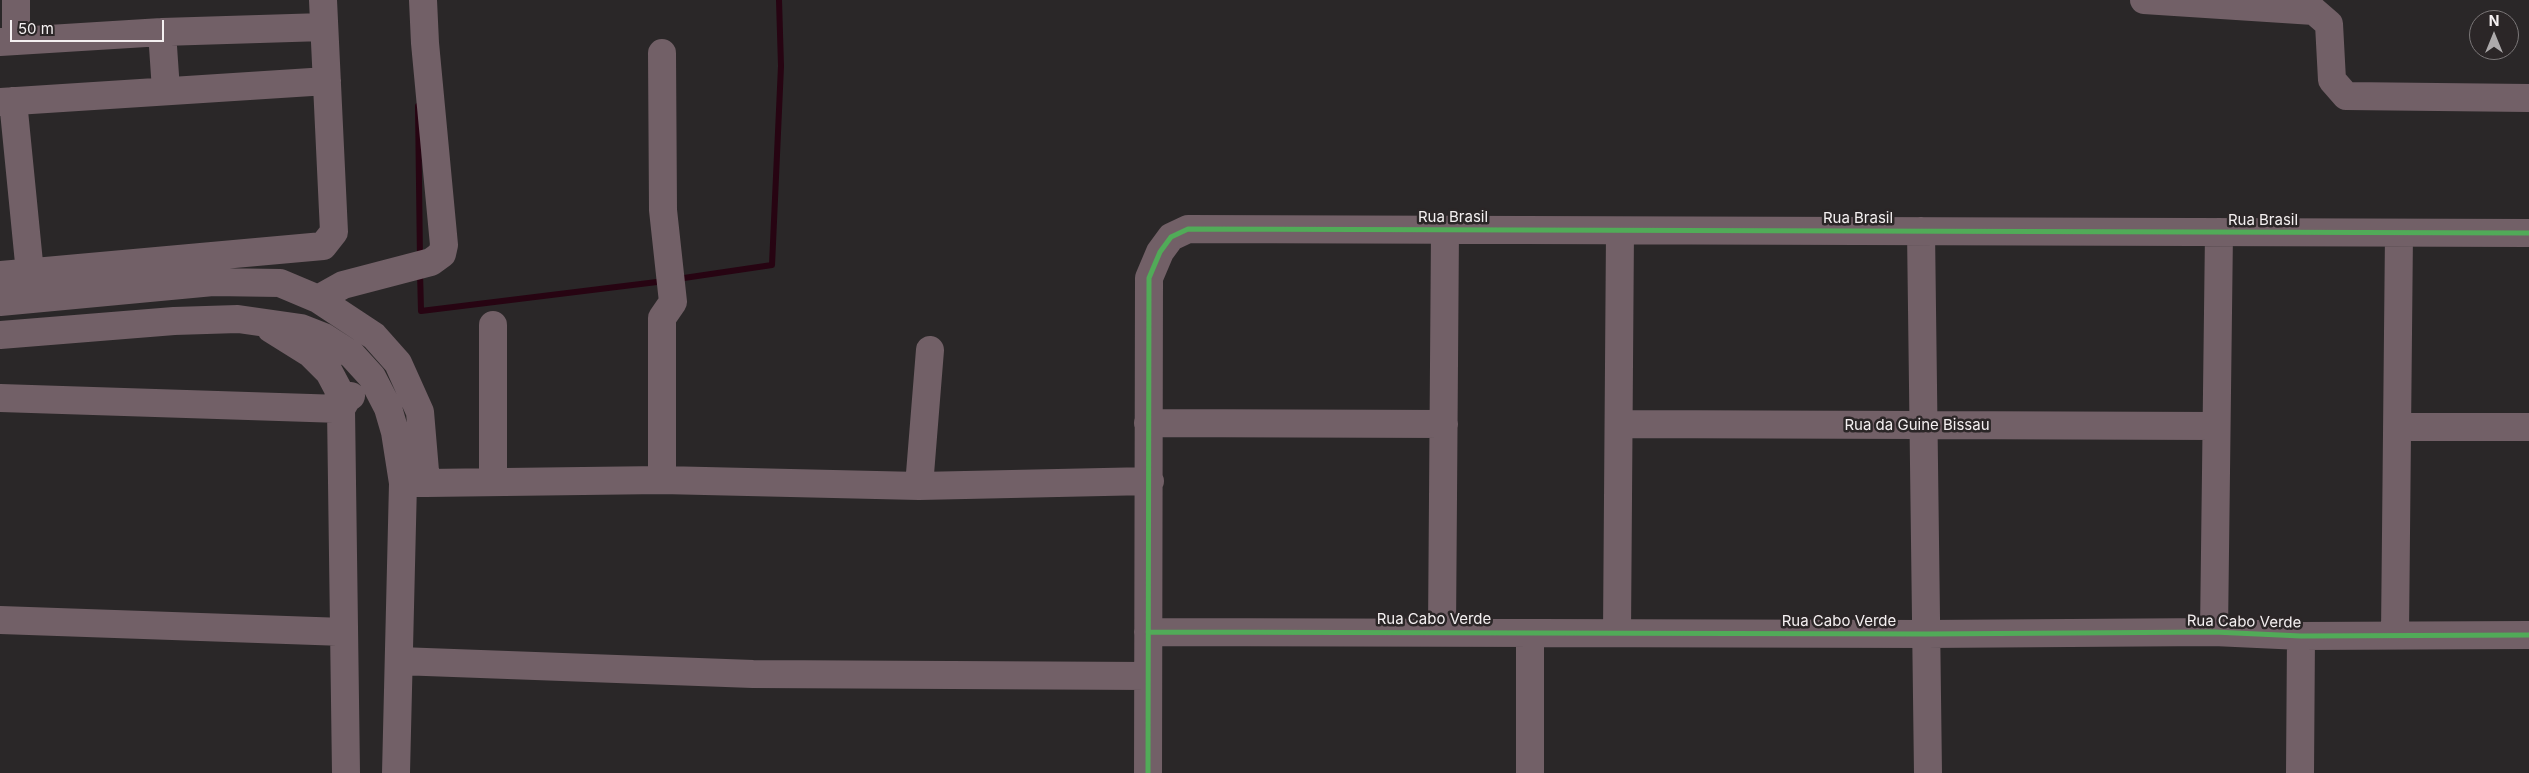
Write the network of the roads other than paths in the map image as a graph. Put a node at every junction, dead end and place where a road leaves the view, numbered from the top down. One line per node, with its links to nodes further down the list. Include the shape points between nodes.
1 (16, 0): 7 (street)
2 (323, 0): 5 (street)
3 (423, 0): 21 (street, via 444,245 442,254 431,262 344,286)
4 (2144, 0): 11 (street, via 2314,11 2329,24 2332,80 2346,96)
5 (324, 28): 6 (street); 9 (street)
6 (162, 32): 7 (street); 10 (street)
7 (8, 41)
8 (662, 53): 37 (street, via 664,210 672,296 662,318)
9 (327, 81): 10 (street); 19 (street, via 334,232 323,246)
10 (166, 90): 12 (street)
11 (2529, 98)
12 (7, 101): 19 (street)
13 (1445, 230): 14 (street, Rua Brasil); 30 (street, Rua Brasil, via 1188,229 1170,237 1149,278); 31 (street)
14 (1620, 230): 15 (street, Rua Brasil); 32 (street)
15 (1921, 231): 16 (street, Rua Brasil); 33 (street)
16 (2218, 232): 17 (street, Rua Brasil); 34 (street)
17 (2399, 233): 18 (street, Rua Brasil); 35 (street)
18 (2529, 233)
19 (30, 272): 20 (street)
20 (0, 274)
21 (318, 300): 22 (street, via 280,283 213,282); 40 (street, via 374,336 398,363 420,412)
22 (0, 302)
23 (259, 322): 25 (street, via 217,319); 28 (street, via 301,328 324,337 352,355 372,377); 29 (street, via 310,354 329,372 338,389)
24 (493, 325): 38 (street)
25 (0, 335)
26 (930, 350): 41 (street)
27 (0, 398): 29 (street)
28 (388, 408): 29 (street, via 377,395 361,392 348,397); 40 (street)
29 (341, 409): 44 (street)
30 (1148, 423): 31 (street); 39 (street)
31 (1444, 424): 43 (street)
32 (1619, 424): 33 (street, Rua da Guine Bissau); 48 (street)
33 (1923, 425): 34 (street, Rua da Guine Bissau); 49 (street)
34 (2216, 426): 46 (street)
35 (2397, 427): 36 (street); 50 (street)
36 (2529, 427)
37 (662, 480): 38 (street); 41 (street)
38 (493, 481): 40 (street)
39 (1150, 481): 41 (street); 45 (street)
40 (414, 483): 53 (street)
41 (919, 486)
42 (0, 620): 44 (street)
43 (1442, 631): 45 (street, Rua Cabo Verde); 47 (street, Rua Cabo Verde)
44 (344, 632): 55 (street)
45 (1148, 632): 54 (street)
46 (2214, 632): 49 (street, Rua Cabo Verde); 52 (street, Rua Cabo Verde)
47 (1530, 633): 48 (street, Rua Cabo Verde); 58 (street)
48 (1617, 633): 49 (street, Rua Cabo Verde)
49 (1926, 634): 59 (street)
50 (2395, 634): 51 (street, Rua Cabo Verde); 52 (street, Rua Cabo Verde)
51 (2529, 635)
52 (2301, 636): 60 (street)
53 (400, 661): 54 (street, via 753,674); 56 (street)
54 (1148, 676): 57 (street)
55 (346, 773)
56 (396, 773)
57 (1148, 773)
58 (1530, 773)
59 (1928, 773)
60 (2300, 773)

